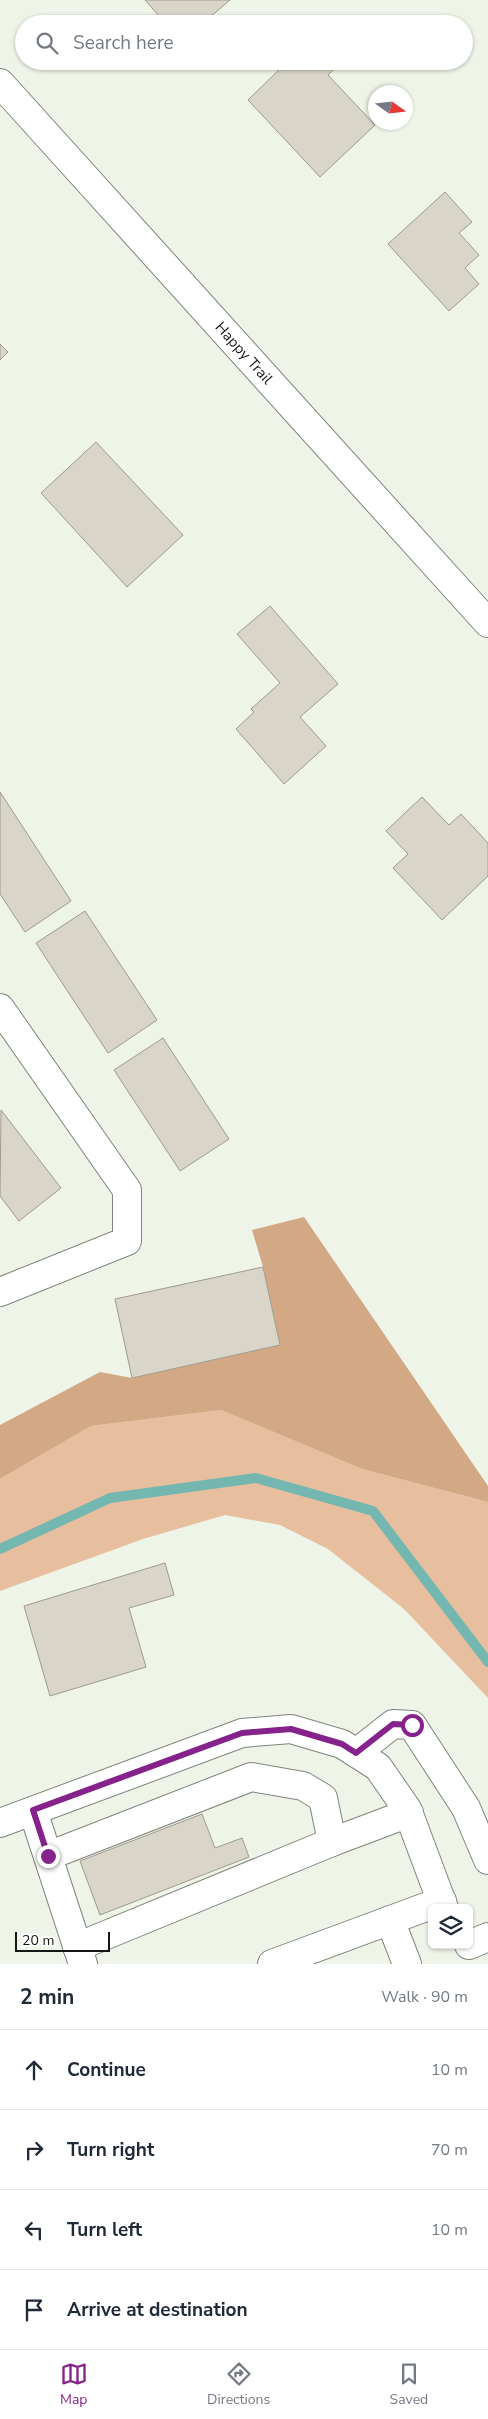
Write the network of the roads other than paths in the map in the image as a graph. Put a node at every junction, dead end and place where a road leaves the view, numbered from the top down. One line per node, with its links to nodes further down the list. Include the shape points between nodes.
1 (0, 83): 2 (street, Happy Trail)
2 (488, 624)
3 (0, 1008): 4 (street, via 127,1190 128,1241)
4 (0, 1292)
5 (356, 1753): 6 (street, via 342,1744 291,1729 242,1733); 7 (street, via 378,1767); 11 (street, via 393,1724 412,1725 466,1808)
6 (33, 1810): 8 (street); 10 (street)
7 (409, 1813): 9 (street); 12 (street)
8 (0, 1823)
9 (332, 1842): 10 (street, via 322,1798 303,1786 251,1777); 17 (street)
10 (48, 1856): 17 (street)
11 (488, 1860)
12 (443, 1904)
13 (428, 1909): 14 (street)
14 (390, 1920): 18 (street); 19 (street)
15 (488, 1938): 16 (street)
16 (464, 1950)
17 (80, 1956)
18 (272, 1964)
19 (407, 1964)

